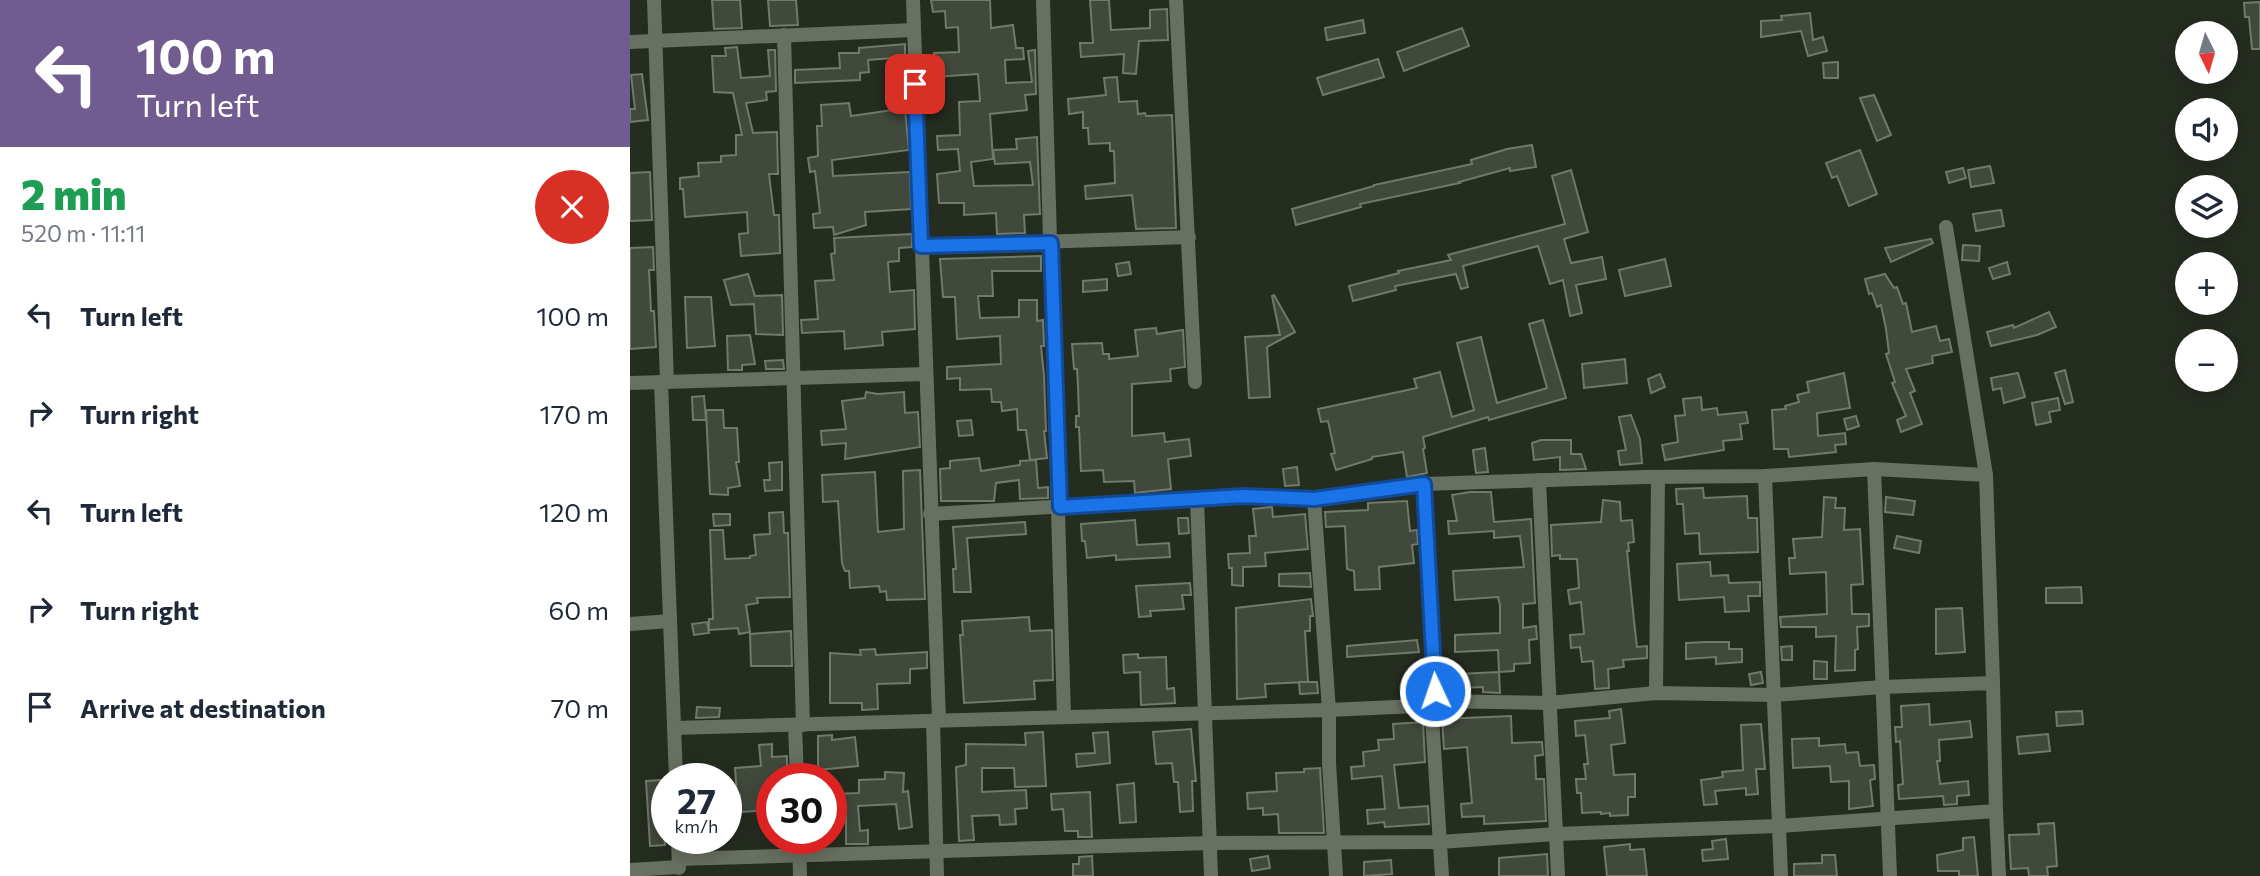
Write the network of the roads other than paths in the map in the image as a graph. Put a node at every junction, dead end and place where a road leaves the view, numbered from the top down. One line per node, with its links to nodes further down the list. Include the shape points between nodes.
1 (654, 0): 7 (street)
2 (913, 0): 5 (street)
3 (1043, 0): 11 (street)
4 (1176, 0): 10 (street)
5 (914, 30): 6 (street); 12 (street)
6 (784, 35): 7 (street); 14 (street)
7 (655, 40): 8 (street); 15 (street)
8 (630, 42)
9 (1946, 227): 19 (street)
10 (1189, 237): 11 (street); 16 (street)
11 (1051, 243): 12 (street); 26 (street)
12 (921, 246): 13 (street)
13 (926, 374): 14 (street); 27 (street)
14 (794, 378): 15 (street); 40 (street)
15 (664, 382): 17 (street); 28 (street)
16 (1195, 382)
17 (630, 383)
18 (1874, 469): 19 (street); 20 (street); 31 (street)
19 (1986, 475): 30 (street)
20 (1765, 476): 21 (street); 33 (street)
21 (1658, 477): 22 (street); 32 (street)
22 (1539, 481): 23 (street); 35 (street)
23 (1424, 484): 25 (street); 34 (street, via 1435,691)
24 (1197, 499): 25 (street); 26 (street); 37 (street)
25 (1314, 499): 36 (street)
26 (1060, 507): 27 (street); 38 (street)
27 (930, 514): 39 (street)
28 (670, 621): 29 (street); 41 (street)
29 (630, 624)
30 (1993, 683): 31 (street); 44 (street)
31 (1882, 687): 33 (street); 45 (street)
32 (1656, 693): 33 (street); 35 (street)
33 (1774, 695): 46 (street)
34 (1430, 701): 35 (street); 36 (street, via 1417,706); 49 (street)
35 (1549, 703): 47 (street)
36 (1329, 710): 37 (street); 48 (street)
37 (1205, 715): 38 (street); 50 (street)
38 (1064, 716): 39 (street)
39 (936, 720): 40 (street); 51 (street)
40 (799, 725): 41 (street); 43 (street)
41 (674, 728): 42 (street)
42 (675, 763)
43 (798, 763)
44 (1996, 811): 45 (street); 63 (street)
45 (1888, 819): 46 (street); 62 (street)
46 (1779, 826): 47 (street); 61 (street)
47 (1556, 834): 49 (street); 60 (street)
48 (1334, 841): 49 (street); 50 (street); 58 (street)
49 (1440, 842): 59 (street)
50 (1210, 843): 51 (street); 57 (street)
51 (936, 851): 52 (street); 56 (street)
52 (800, 855): 53 (street); 55 (street)
53 (679, 867): 54 (street)
54 (630, 870)
55 (800, 876)
56 (937, 876)
57 (1211, 876)
58 (1336, 876)
59 (1442, 876)
60 (1558, 876)
61 (1780, 876)
62 (1890, 876)
63 (1999, 876)

